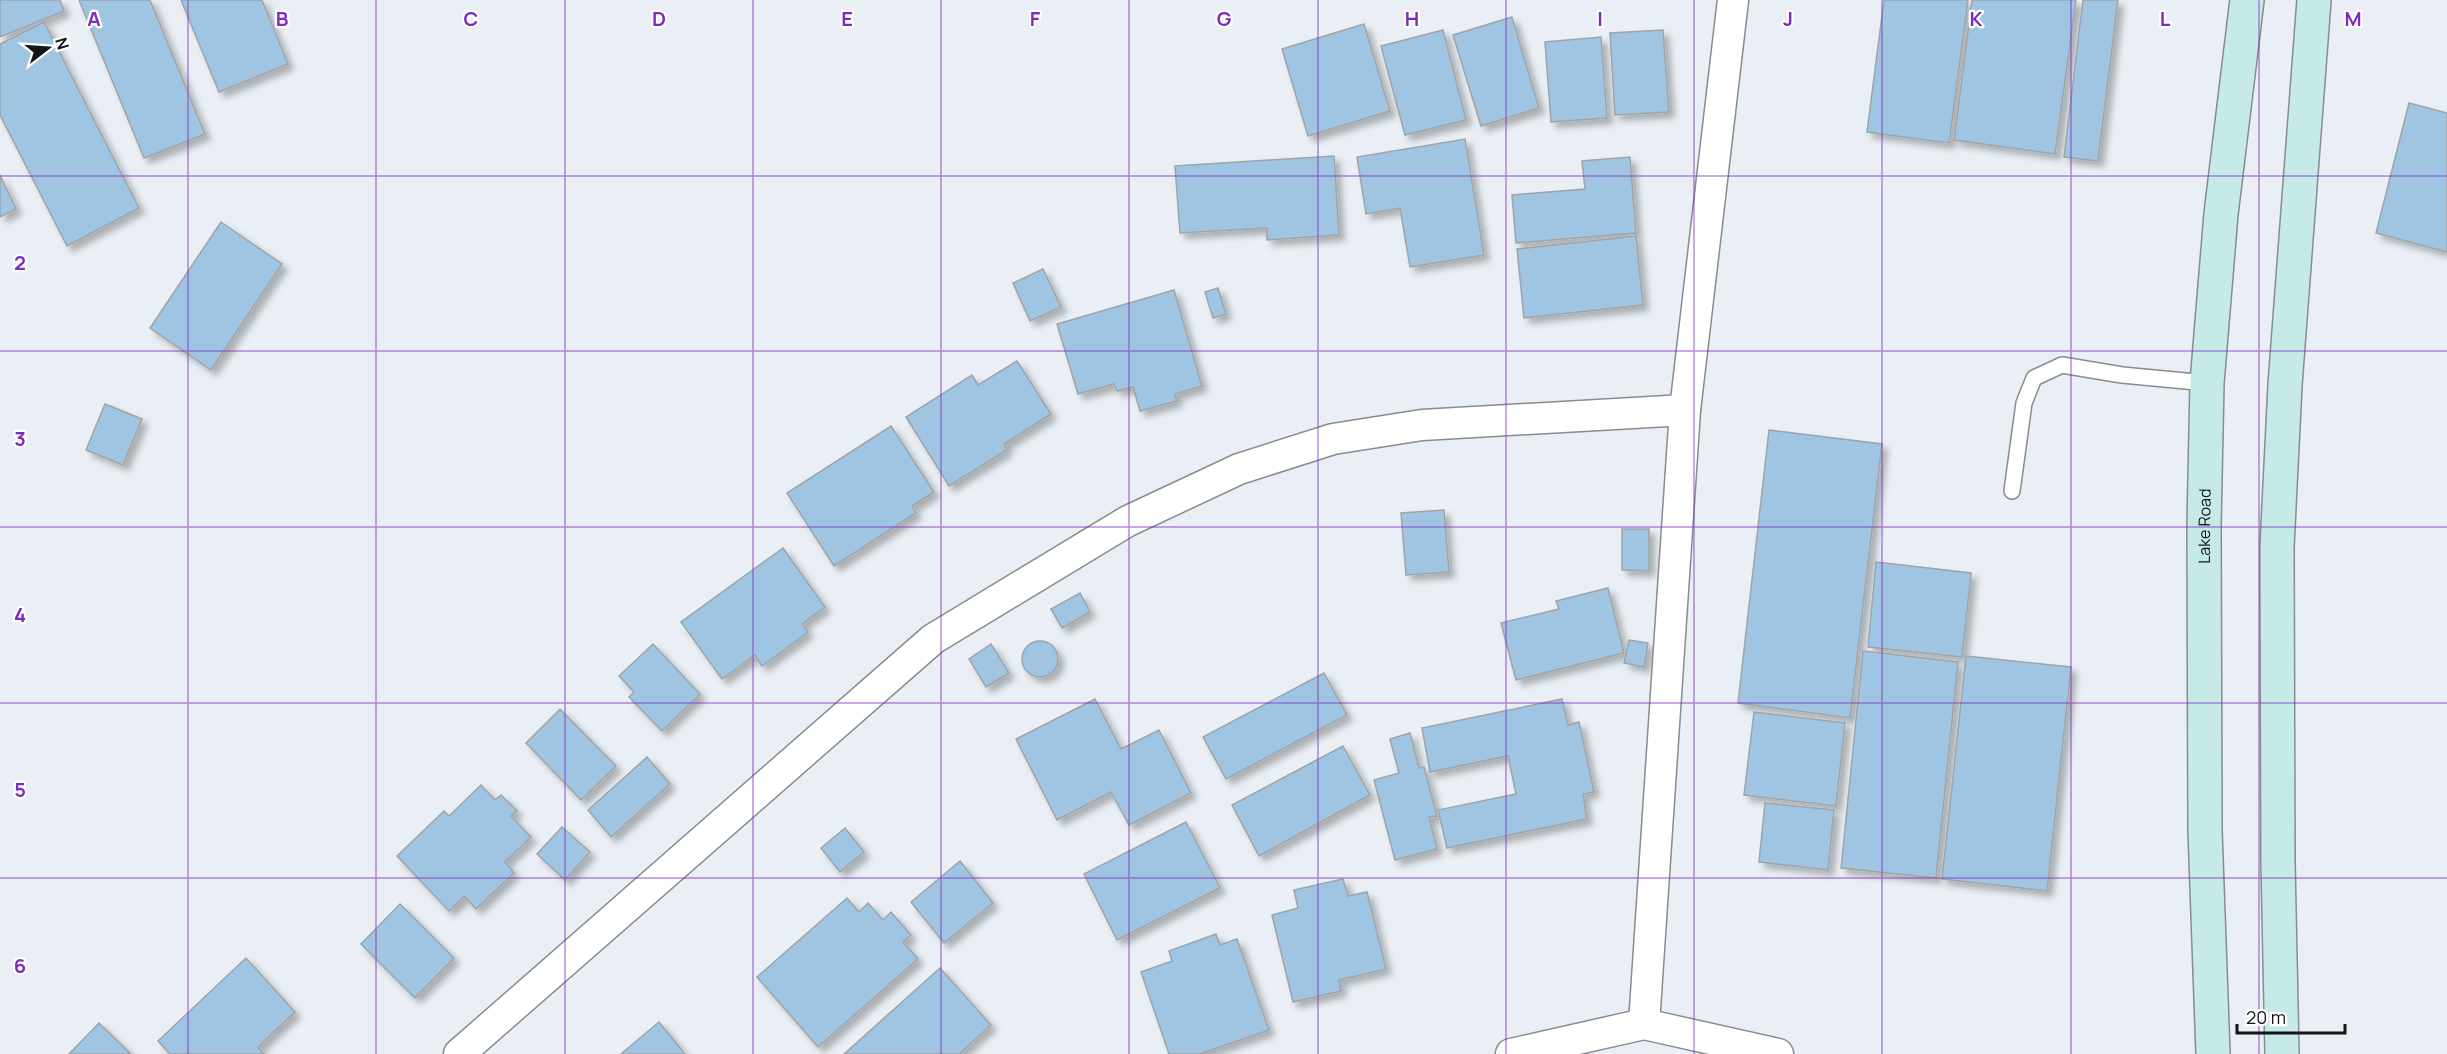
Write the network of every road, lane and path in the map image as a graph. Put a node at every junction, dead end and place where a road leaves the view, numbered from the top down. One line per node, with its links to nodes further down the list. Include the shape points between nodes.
1 (1732, 0): 5 (street)
2 (2247, 0): 4 (main road, Lake Road, via 2221,214)
3 (2314, 0): 12 (main road, via 2277,547)
4 (2206, 384): 6 (lane, via 2062,365 2034,378 2024,403); 11 (main road, Lake Road, via 2205,819)
5 (1685, 410): 7 (street); 8 (street, via 1422,424 1333,439 1239,469 1128,521 933,639)
6 (2012, 491)
7 (1644, 1024): 9 (street); 10 (street)
8 (459, 1054)
9 (1511, 1054)
10 (1778, 1054)
11 (2213, 1054)
12 (2282, 1054)

